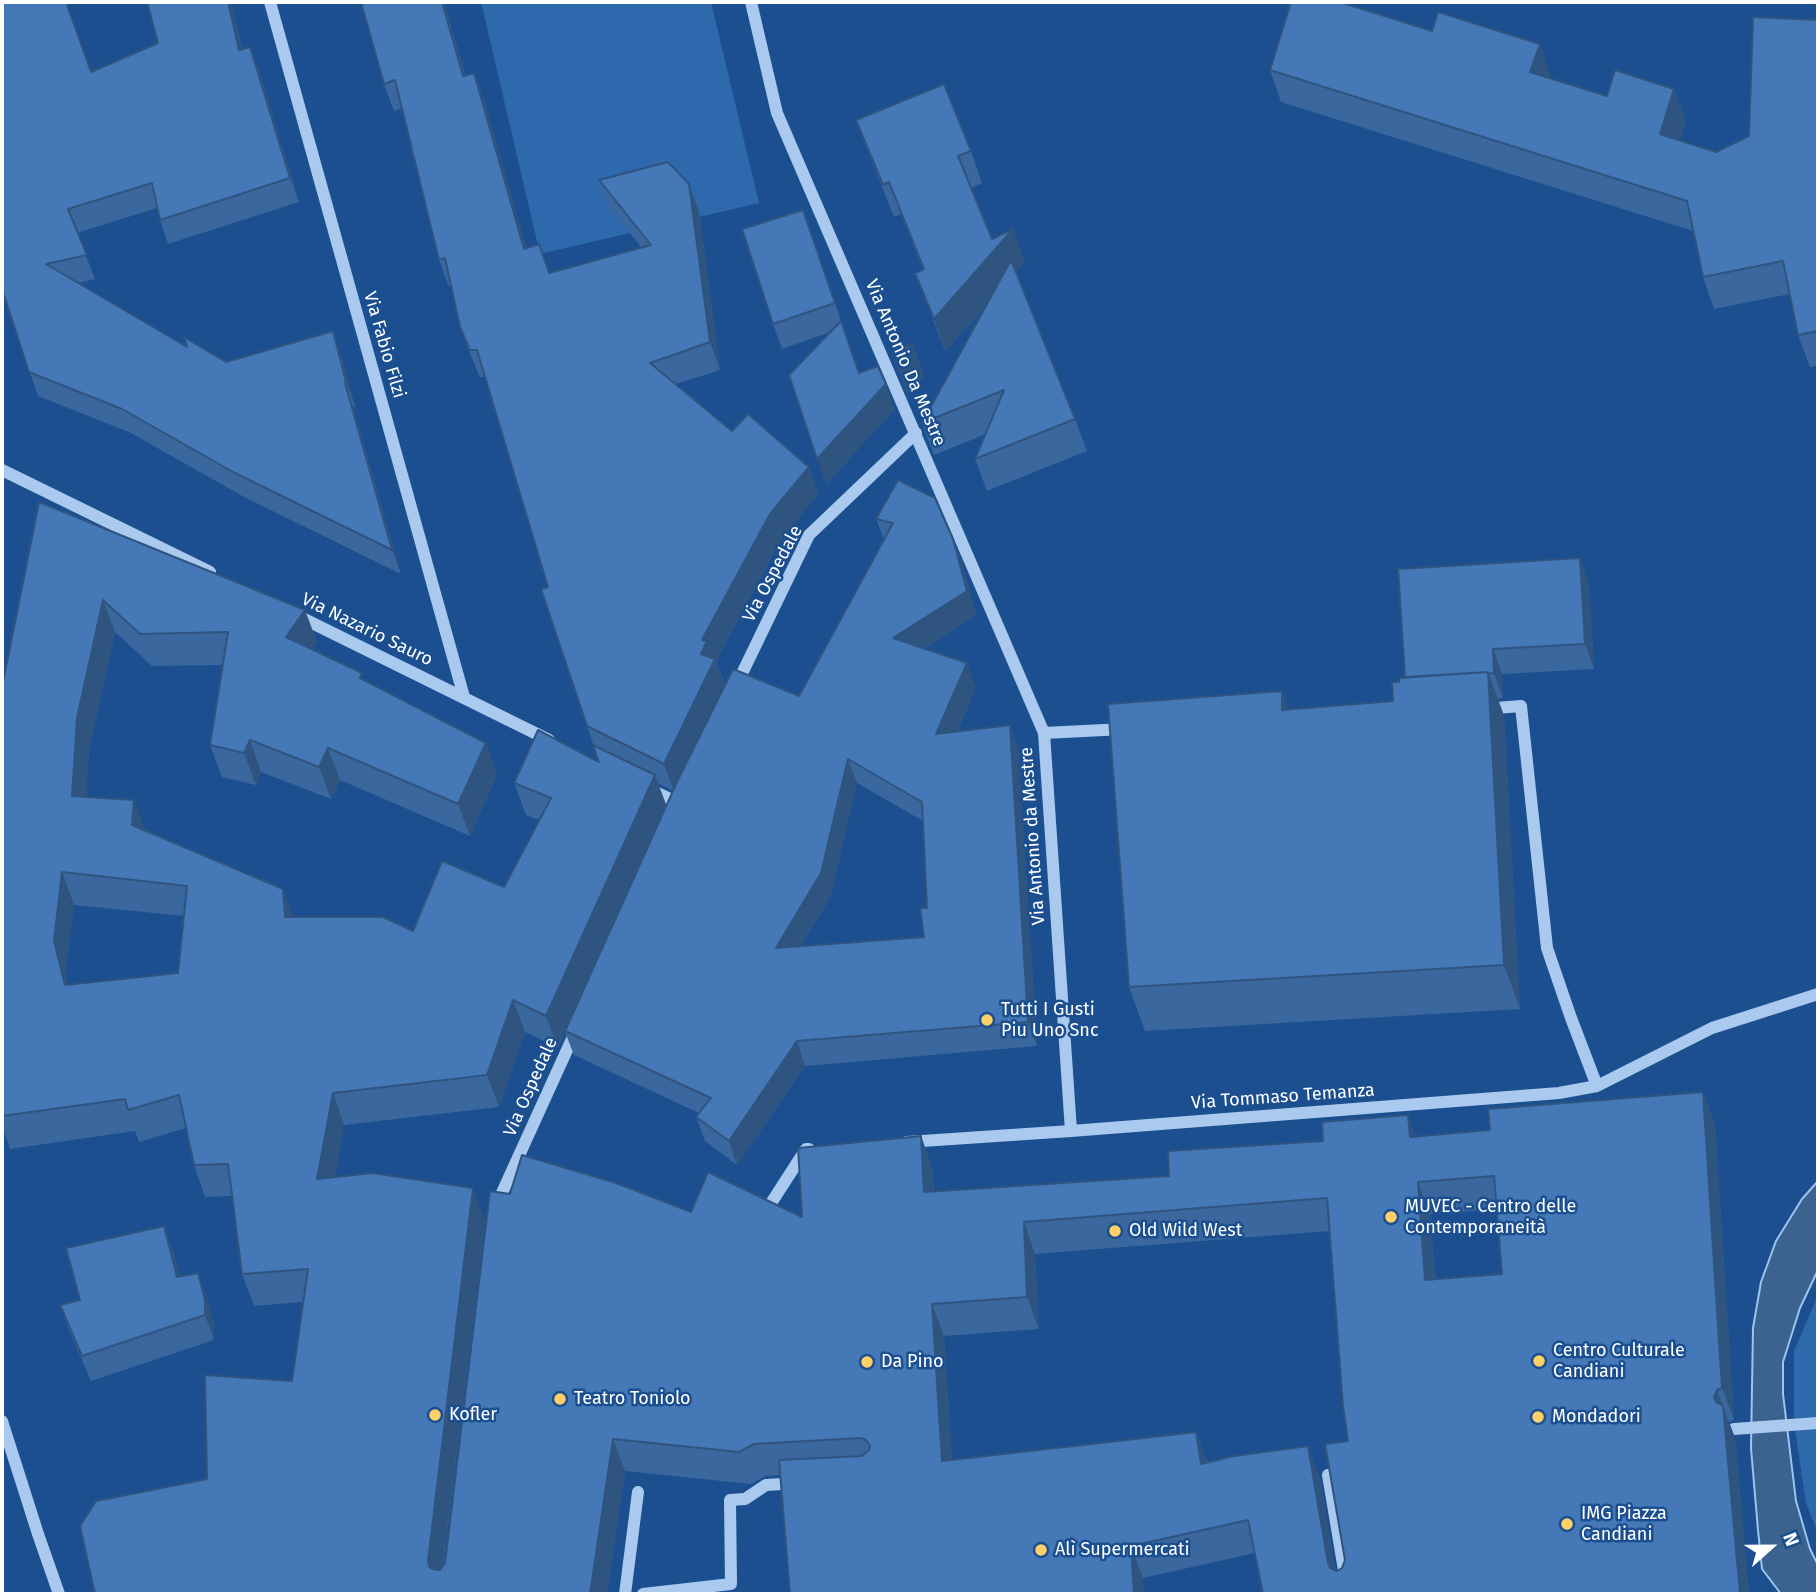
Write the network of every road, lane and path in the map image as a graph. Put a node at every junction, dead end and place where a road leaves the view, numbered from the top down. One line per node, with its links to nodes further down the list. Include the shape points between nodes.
1 (270, 2): 7 (street, Via Fabio Filzi)
2 (751, 2): 3 (street, Via Antonio Da Mestre, via 777,113)
3 (916, 433): 8 (street, Via Ospedale, via 809,535); 11 (street, Via Antonio Da Mestre)
4 (2, 470): 5 (street)
5 (217, 576)
6 (279, 606): 7 (street, Via Nazario Sauro)
7 (464, 697): 12 (street, Via Nazario Sauro)
8 (726, 705)
9 (1467, 710): 17 (street, via 1521,706 1547,948)
10 (1139, 728): 11 (street, Via Antonio da Mestre)
11 (1044, 733): 18 (street, Via Antonio da Mestre)
12 (558, 744)
13 (647, 788): 14 (street, via 681,797)
14 (673, 816)
15 (1818, 994): 17 (street, Via Tommaso Temanza, via 1712,1028)
16 (581, 1019): 22 (street, Via Ospedale, via 495,1209)
17 (1597, 1086): 18 (street, Via Tommaso Temanza, via 1549,1094)
18 (1071, 1131): 19 (street, Via Tommaso Temanza)
19 (890, 1143)
20 (820, 1148): 21 (street, via 806,1149)
21 (766, 1211)
22 (493, 1223)
23 (2, 1422): 29 (street)
24 (1818, 1423): 25 (street)
25 (1734, 1429)
26 (1328, 1475): 32 (street)
27 (806, 1483): 31 (street, via 766,1485 745,1499 730,1500 731,1584)
28 (638, 1492): 30 (street)
29 (59, 1594)
30 (625, 1594)
31 (643, 1594)
32 (1348, 1594)

